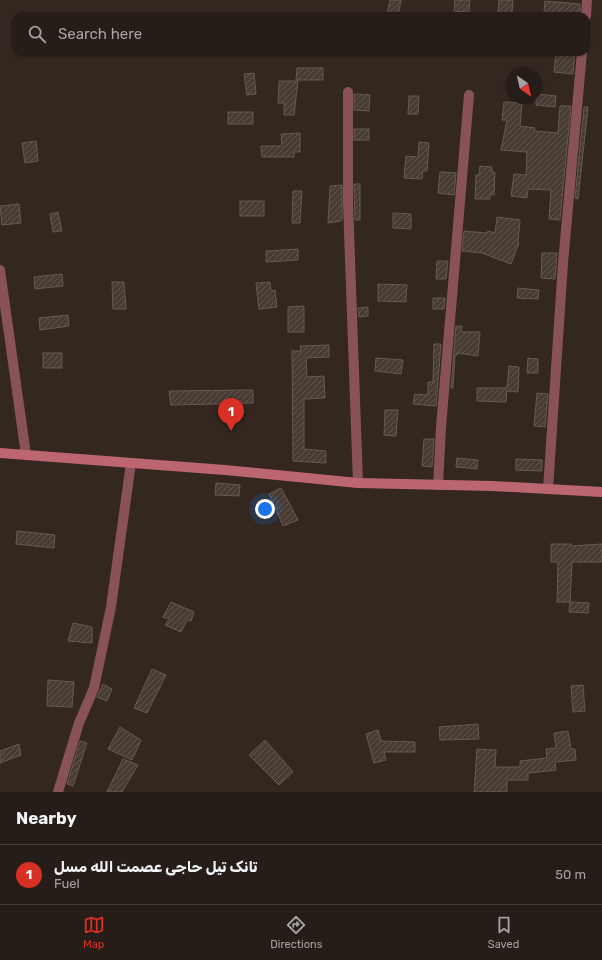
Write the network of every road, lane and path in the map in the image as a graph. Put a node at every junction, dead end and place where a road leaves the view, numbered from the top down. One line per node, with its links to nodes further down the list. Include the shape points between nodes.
1 (587, 0): 2 (street)
2 (586, 12)
3 (582, 56): 12 (street, via 563,263)
4 (348, 92): 10 (street, via 348,203)
5 (469, 95): 11 (street)
6 (0, 270): 8 (street)
7 (0, 453): 8 (main road)
8 (26, 455): 9 (main road)
9 (131, 463): 10 (main road); 14 (street, via 111,607 94,688 79,723)
10 (358, 483): 11 (main road)
11 (438, 485): 12 (main road)
12 (548, 489): 13 (main road)
13 (602, 492)
14 (58, 792)

